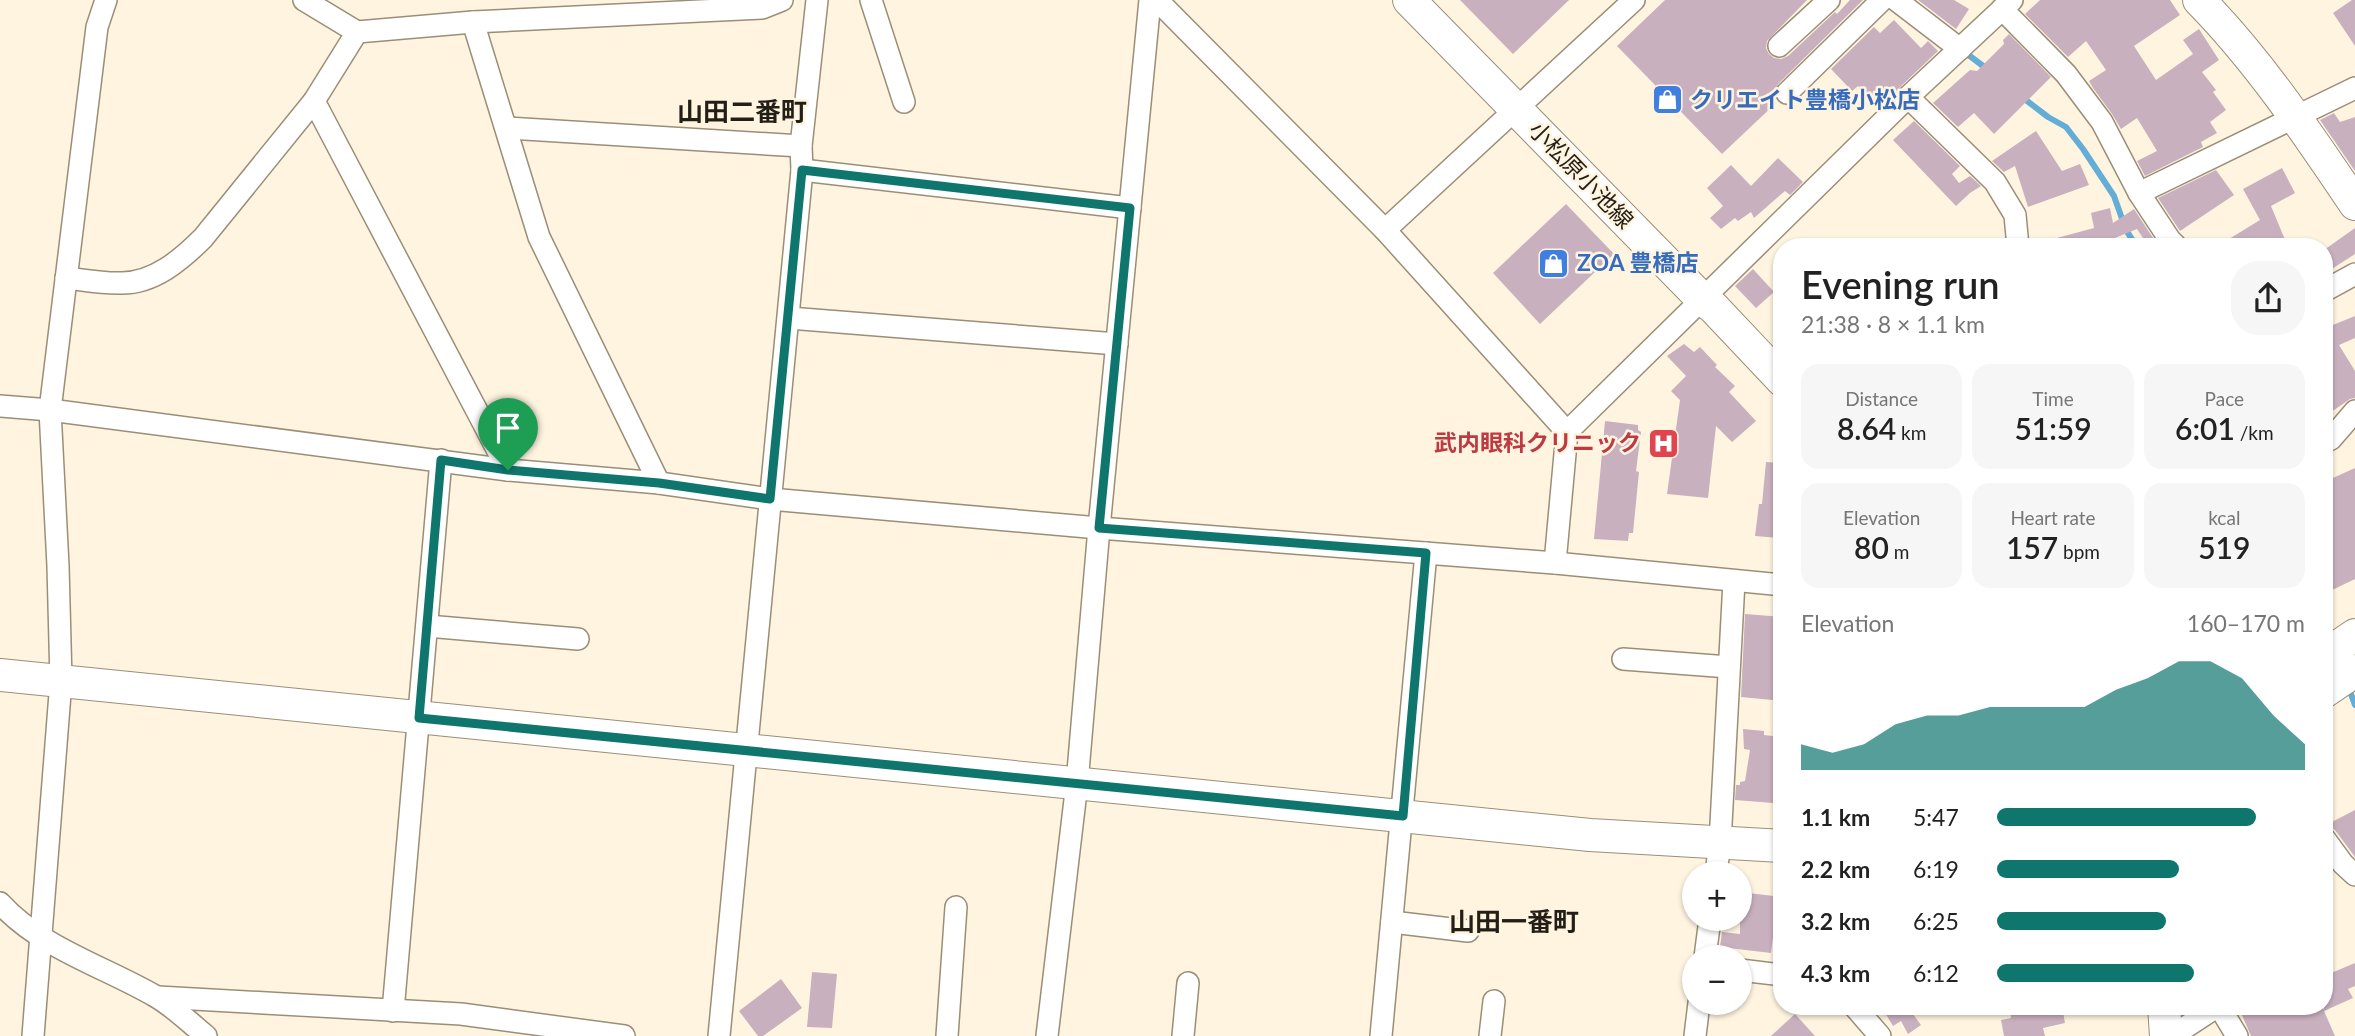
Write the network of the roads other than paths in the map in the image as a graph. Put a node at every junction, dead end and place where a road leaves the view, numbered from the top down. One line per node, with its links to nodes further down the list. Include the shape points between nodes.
1 (106, 0): 36 (street, via 97,27)
2 (304, 0): 16 (street)
3 (782, 0): 15 (street, via 762,8)
4 (817, 0): 27 (street)
5 (871, 0): 23 (street)
6 (1150, 0): 31 (street)
7 (1157, 0): 32 (street)
8 (1409, 0): 24 (street, 小松原小池線)
9 (1634, 0): 24 (street)
10 (1829, 0): 17 (street)
11 (1882, 0): 20 (street)
12 (1896, 0): 18 (street)
13 (2199, 0): 25 (street)
14 (2007, 5): 18 (street); 29 (street, via 2102,122)
15 (473, 22): 16 (street); 26 (street)
16 (357, 32): 22 (street)
17 (1779, 46)
18 (1960, 49): 21 (street)
19 (2355, 88): 25 (street)
20 (1787, 93)
21 (1909, 97): 33 (street, via 1995,182 2015,215); 38 (street)
22 (314, 101): 36 (street, via 203,238 173,265 142,281 122,284); 48 (street)
23 (904, 102)
24 (1517, 109): 32 (street); 38 (street, 小松原小池線)
25 (2295, 116): 29 (street); 30 (street)
26 (507, 128): 27 (street); 49 (street, via 539,236)
27 (801, 146): 28 (street)
28 (802, 170): 31 (street); 39 (street)
29 (2139, 194): 34 (street)
30 (2355, 204)
31 (1130, 208): 40 (street)
32 (1385, 230): 45 (street)
33 (2017, 238)
34 (2169, 238)
35 (2355, 274): 37 (street)
36 (66, 278): 43 (street)
37 (2333, 286)
38 (1702, 299): 41 (street, 小松原小池線); 45 (street)
39 (789, 318): 40 (street); 50 (street)
40 (1117, 344): 51 (street)
41 (1773, 370)
42 (0, 406): 43 (street)
43 (50, 410): 47 (street); 64 (street)
44 (2355, 411): 46 (street)
45 (1567, 432): 53 (street)
46 (2333, 437)
47 (441, 460): 48 (street); 56 (street)
48 (508, 470): 49 (street)
49 (659, 483): 50 (street)
50 (770, 499): 51 (street); 67 (street)
51 (1099, 528): 52 (street); 68 (street)
52 (1426, 553): 53 (street); 69 (street)
53 (1555, 563): 54 (street)
54 (1734, 581): 55 (street); 61 (street)
55 (1773, 584)
56 (427, 626): 58 (street); 66 (street)
57 (2355, 635): 59 (street)
58 (578, 639)
59 (2333, 650)
60 (1623, 659): 61 (street)
61 (1729, 667): 72 (street)
62 (2355, 671): 65 (street)
63 (0, 675): 64 (street)
64 (61, 681): 66 (street); 78 (street)
65 (2333, 686)
66 (419, 718): 67 (street); 84 (street)
67 (746, 752): 68 (street); 93 (street)
68 (1077, 783): 69 (street); 95 (street)
69 (1403, 816): 72 (street, via 1590,835); 76 (street)
70 (1773, 848): 72 (street)
71 (2333, 850): 73 (street)
72 (1718, 858)
73 (2355, 875)
74 (0, 902): 78 (street, via 16,921)
75 (956, 906): 94 (street)
76 (1392, 922): 77 (street); 97 (street)
77 (1468, 931)
78 (40, 937): 82 (street); 90 (street)
79 (1752, 971): 80 (street)
80 (1773, 974)
81 (1188, 983): 96 (street)
82 (158, 997): 84 (street); 91 (street)
83 (1494, 1001): 98 (street)
84 (393, 1011): 92 (street, via 461,1014)
85 (1698, 1015): 99 (street)
86 (1862, 1015): 100 (street)
87 (2165, 1015): 101 (street)
88 (2205, 1015): 102 (street)
89 (2224, 1015): 103 (street)
90 (33, 1036)
91 (205, 1036)
92 (624, 1036)
93 (719, 1036)
94 (947, 1036)
95 (1047, 1036)
96 (1183, 1036)
97 (1381, 1036)
98 (1490, 1036)
99 (1695, 1036)
100 (1880, 1036)
101 (2166, 1036)
102 (2172, 1036)
103 (2237, 1036)

